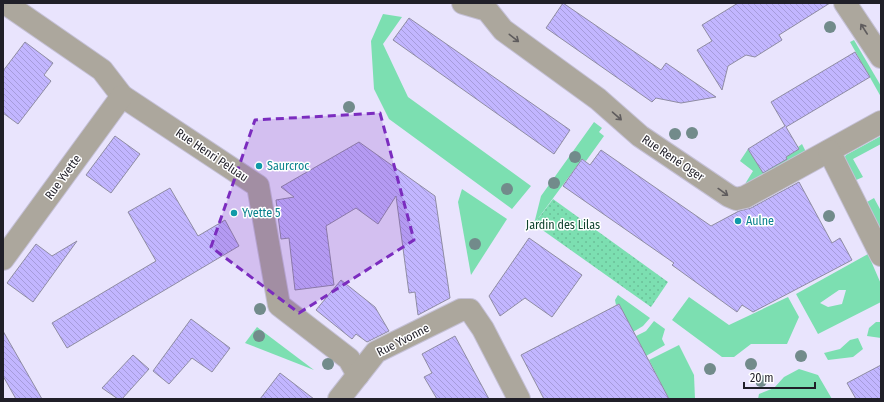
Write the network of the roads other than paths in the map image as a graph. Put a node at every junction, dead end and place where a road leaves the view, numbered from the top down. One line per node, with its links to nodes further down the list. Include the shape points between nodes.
1 (463, 3): 4 (street, Rue René Oger)
2 (845, 3): 5 (street, one-way to 2)
3 (4, 5): 6 (street, Rue Henri Peluau, via 25,15 102,70)
4 (496, 6): 8 (street, Rue René Oger, one-way to 8, via 503,30 598,99 640,136 729,196 745,197)
5 (881, 57)
6 (122, 96): 10 (street, Rue Yvette); 11 (street, Rue Henri Peluau, via 258,186 279,305 349,359)
7 (881, 122): 8 (street, Rue René Oger)
8 (829, 151): 9 (street)
9 (881, 255)
10 (3, 259)
11 (358, 375): 12 (street, Rue Yvonne); 13 (street, Rue Yvonne, via 376,352 462,310 470,310 483,329)
12 (339, 399)
13 (519, 399)

